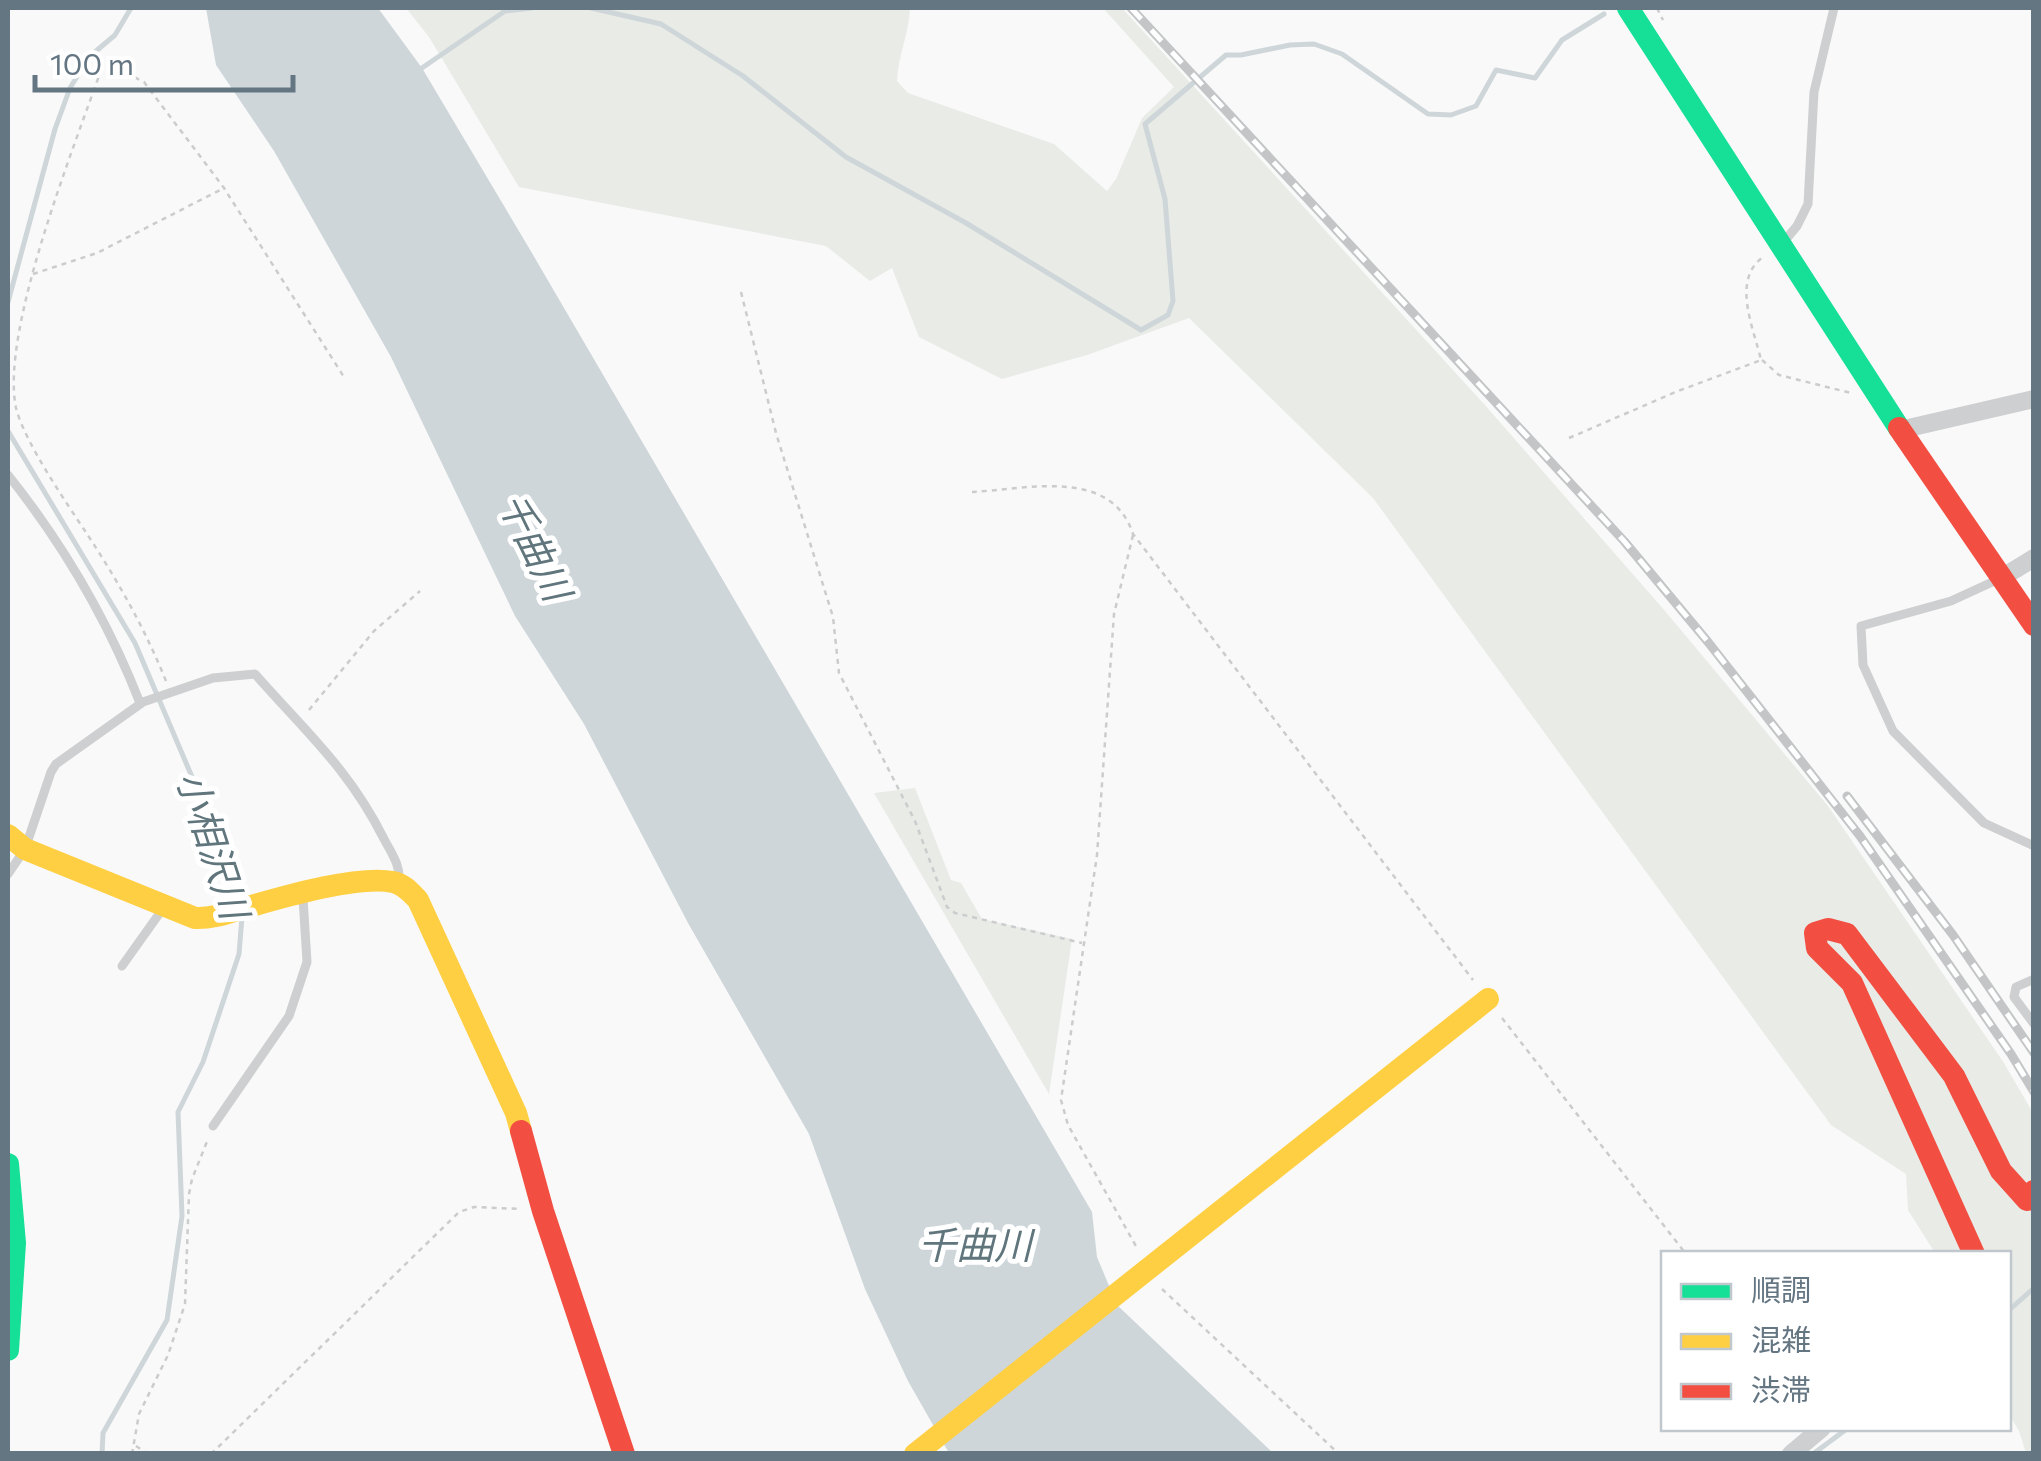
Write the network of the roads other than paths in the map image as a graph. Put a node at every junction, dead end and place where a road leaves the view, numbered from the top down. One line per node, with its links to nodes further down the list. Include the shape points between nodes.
1 (1628, 8): 3 (street)
2 (1834, 8): 3 (lane, via 1814,92 1808,204)
3 (1780, 245): 5 (street)
4 (2034, 399): 5 (street)
5 (1900, 430): 8 (street)
6 (8, 476): 10 (lane, via 84,585)
7 (2034, 558): 8 (street)
8 (2003, 577): 9 (street); 12 (lane, via 1952,601 1861,626 1863,665 1893,731 1984,823)
9 (2034, 624)
10 (142, 702): 11 (lane, via 56,764); 14 (lane, via 213,678 255,674 365,801 398,867)
11 (16, 842): 13 (lane); 16 (street)
12 (2034, 846)
13 (8, 874)
14 (399, 884): 15 (street, via 361,882); 28 (street, via 418,900 516,1114)
15 (303, 895): 16 (street, via 195,918); 21 (lane, via 307,962 289,1016)
16 (166, 905): 17 (lane)
17 (122, 966)
18 (2034, 979): 20 (lane, via 2016,987 2014,997)
19 (1488, 999): 29 (street)
20 (2034, 1024)
21 (213, 1126)
22 (8, 1164): 24 (street)
23 (2034, 1191): 25 (street, via 2026,1200 2009,1186 1956,1078 1847,934 1815,934 1817,948 1852,983)
24 (11, 1221): 26 (street)
25 (1973, 1251)
26 (8, 1350)
27 (1818, 1431): 30 (street)
28 (624, 1454)
29 (915, 1454)
30 (1791, 1454)

